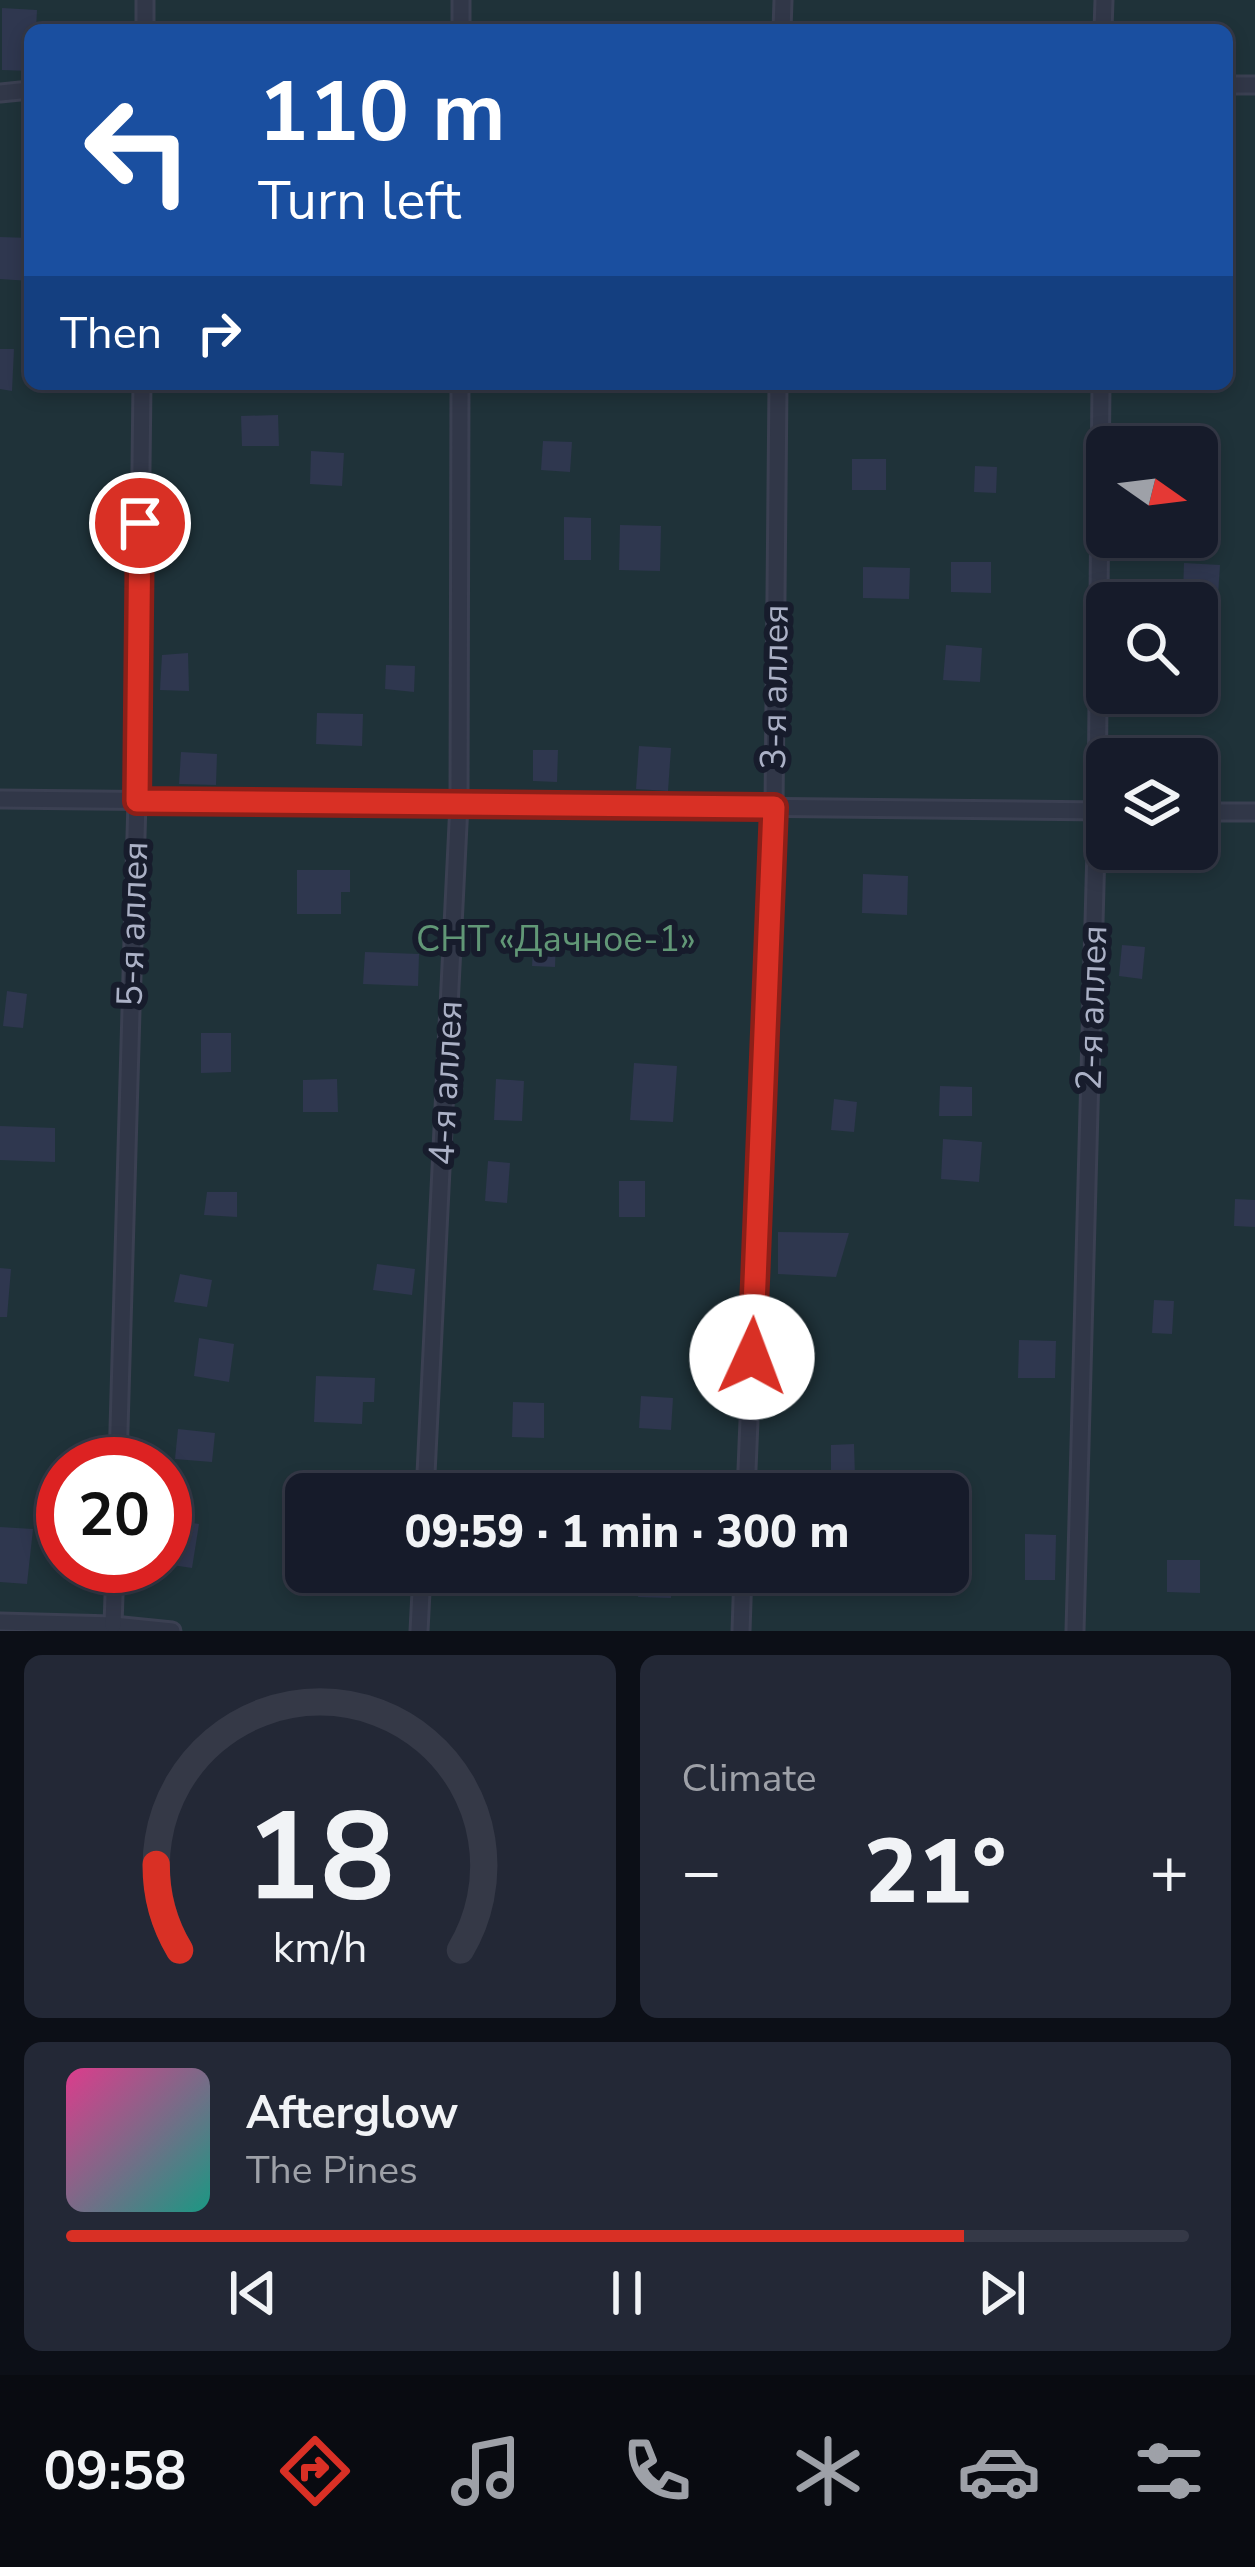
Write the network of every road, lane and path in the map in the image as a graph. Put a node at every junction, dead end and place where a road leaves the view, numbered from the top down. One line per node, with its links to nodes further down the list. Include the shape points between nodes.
1 (142, 390): 7 (lane, 5-я аллея)
2 (460, 390): 8 (lane, 4-я аллея)
3 (778, 390): 9 (lane, 3-я аллея)
4 (1101, 390): 5 (lane, 2-я аллея)
5 (1102, 738)
6 (0, 799): 7 (lane)
7 (137, 801): 8 (lane); 14 (lane, 5-я аллея)
8 (459, 804): 9 (lane); 15 (lane, 4-я аллея)
9 (774, 807): 10 (lane); 16 (lane, 3-я аллея)
10 (1086, 811)
11 (1218, 812): 12 (lane)
12 (1255, 812)
13 (1100, 870): 25 (lane, 2-я аллея)
14 (119, 1437)
15 (426, 1473)
16 (747, 1473)
17 (114, 1593): 21 (lane)
18 (421, 1593): 23 (lane)
19 (742, 1593): 24 (lane)
20 (0, 1622): 21 (lane)
21 (113, 1625): 22 (lane)
22 (172, 1631)
23 (419, 1631)
24 (741, 1631)
25 (1075, 1631)

